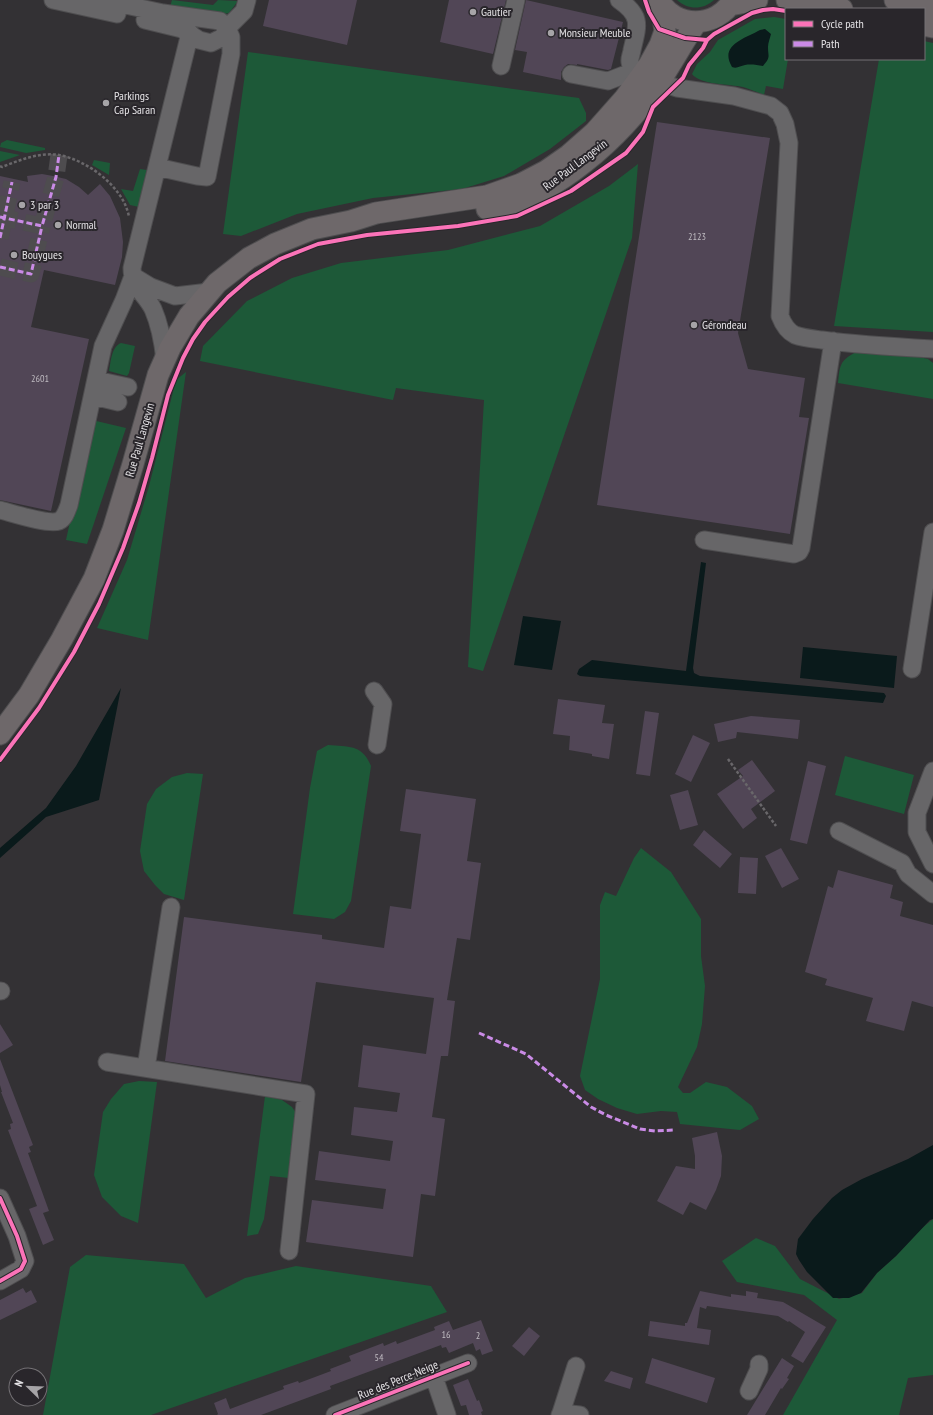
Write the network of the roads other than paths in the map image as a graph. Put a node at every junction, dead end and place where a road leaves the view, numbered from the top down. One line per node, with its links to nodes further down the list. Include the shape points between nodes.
1 (53, 0): 16 (street, via 182,29)
2 (102, 0): 9 (street)
3 (247, 0): 15 (street, via 244,11)
4 (516, 0): 17 (street)
5 (620, 0): 19 (street, via 635,14 637,31 630,62)
6 (757, 0): 11 (main road)
7 (787, 0): 12 (main road)
8 (901, 1): 13 (main road)
9 (123, 2): 15 (street, via 163,13 220,21)
10 (660, 2): 14 (main road, via 670,14); 19 (main road, Rue Paul Langevin, via 664,17 663,37)
11 (731, 3): 14 (main road, via 715,18)
12 (836, 8)
13 (933, 9)
14 (696, 23): 19 (main road, Rue Paul Langevin)
15 (227, 28): 16 (street, via 221,38 211,43 204,42); 20 (street, via 231,37 231,54 207,178)
16 (190, 33): 20 (street)
17 (501, 66)
18 (572, 74): 19 (street, via 608,81)
19 (644, 77): 22 (main road, Rue Paul Langevin, via 594,133 569,155 521,184 487,196 376,213 312,229 249,258); 23 (street, via 677,88 765,103 780,113 789,143 780,316 783,324 795,334)
20 (157, 167): 21 (street, via 132,268)
21 (133, 276): 22 (street, via 151,287 175,296); 25 (street, via 152,308 162,338); 27 (street, via 104,346)
22 (209, 292): 25 (main road, Rue Paul Langevin, via 189,316)
23 (833, 341): 24 (street); 31 (street, via 802,548 794,554)
24 (933, 350)
25 (165, 360): 34 (main road, Rue Paul Langevin, via 158,375 113,530 94,579 32,689)
26 (128, 387): 27 (street)
27 (95, 388): 28 (street); 29 (street, via 65,515 59,520 48,522)
28 (118, 402)
29 (0, 510)
30 (933, 532): 32 (street)
31 (704, 540)
32 (912, 669)
33 (374, 691): 35 (street, via 383,704)
34 (0, 734)
35 (378, 745)
36 (933, 771): 38 (street, via 917,813 917,832)
37 (839, 831): 39 (street, via 902,863 908,874)
38 (933, 864)
39 (933, 894)
40 (171, 907): 42 (street)
41 (107, 1062): 42 (street)
42 (146, 1068): 44 (street, via 306,1094)
43 (0, 1198): 45 (street, via 25,1261 21,1268)
44 (288, 1251)
45 (0, 1281)
46 (468, 1363): 49 (street, Rue des Perce-Neige)
47 (759, 1364): 50 (street)
48 (576, 1366): 52 (street)
49 (434, 1377): 51 (street, Rue des Perce-Neige); 54 (street)
50 (749, 1391)
51 (365, 1410): 53 (street, Rue des Perce-Neige)
52 (561, 1414): 55 (street)
53 (335, 1415)
54 (447, 1415)
55 (580, 1415)

